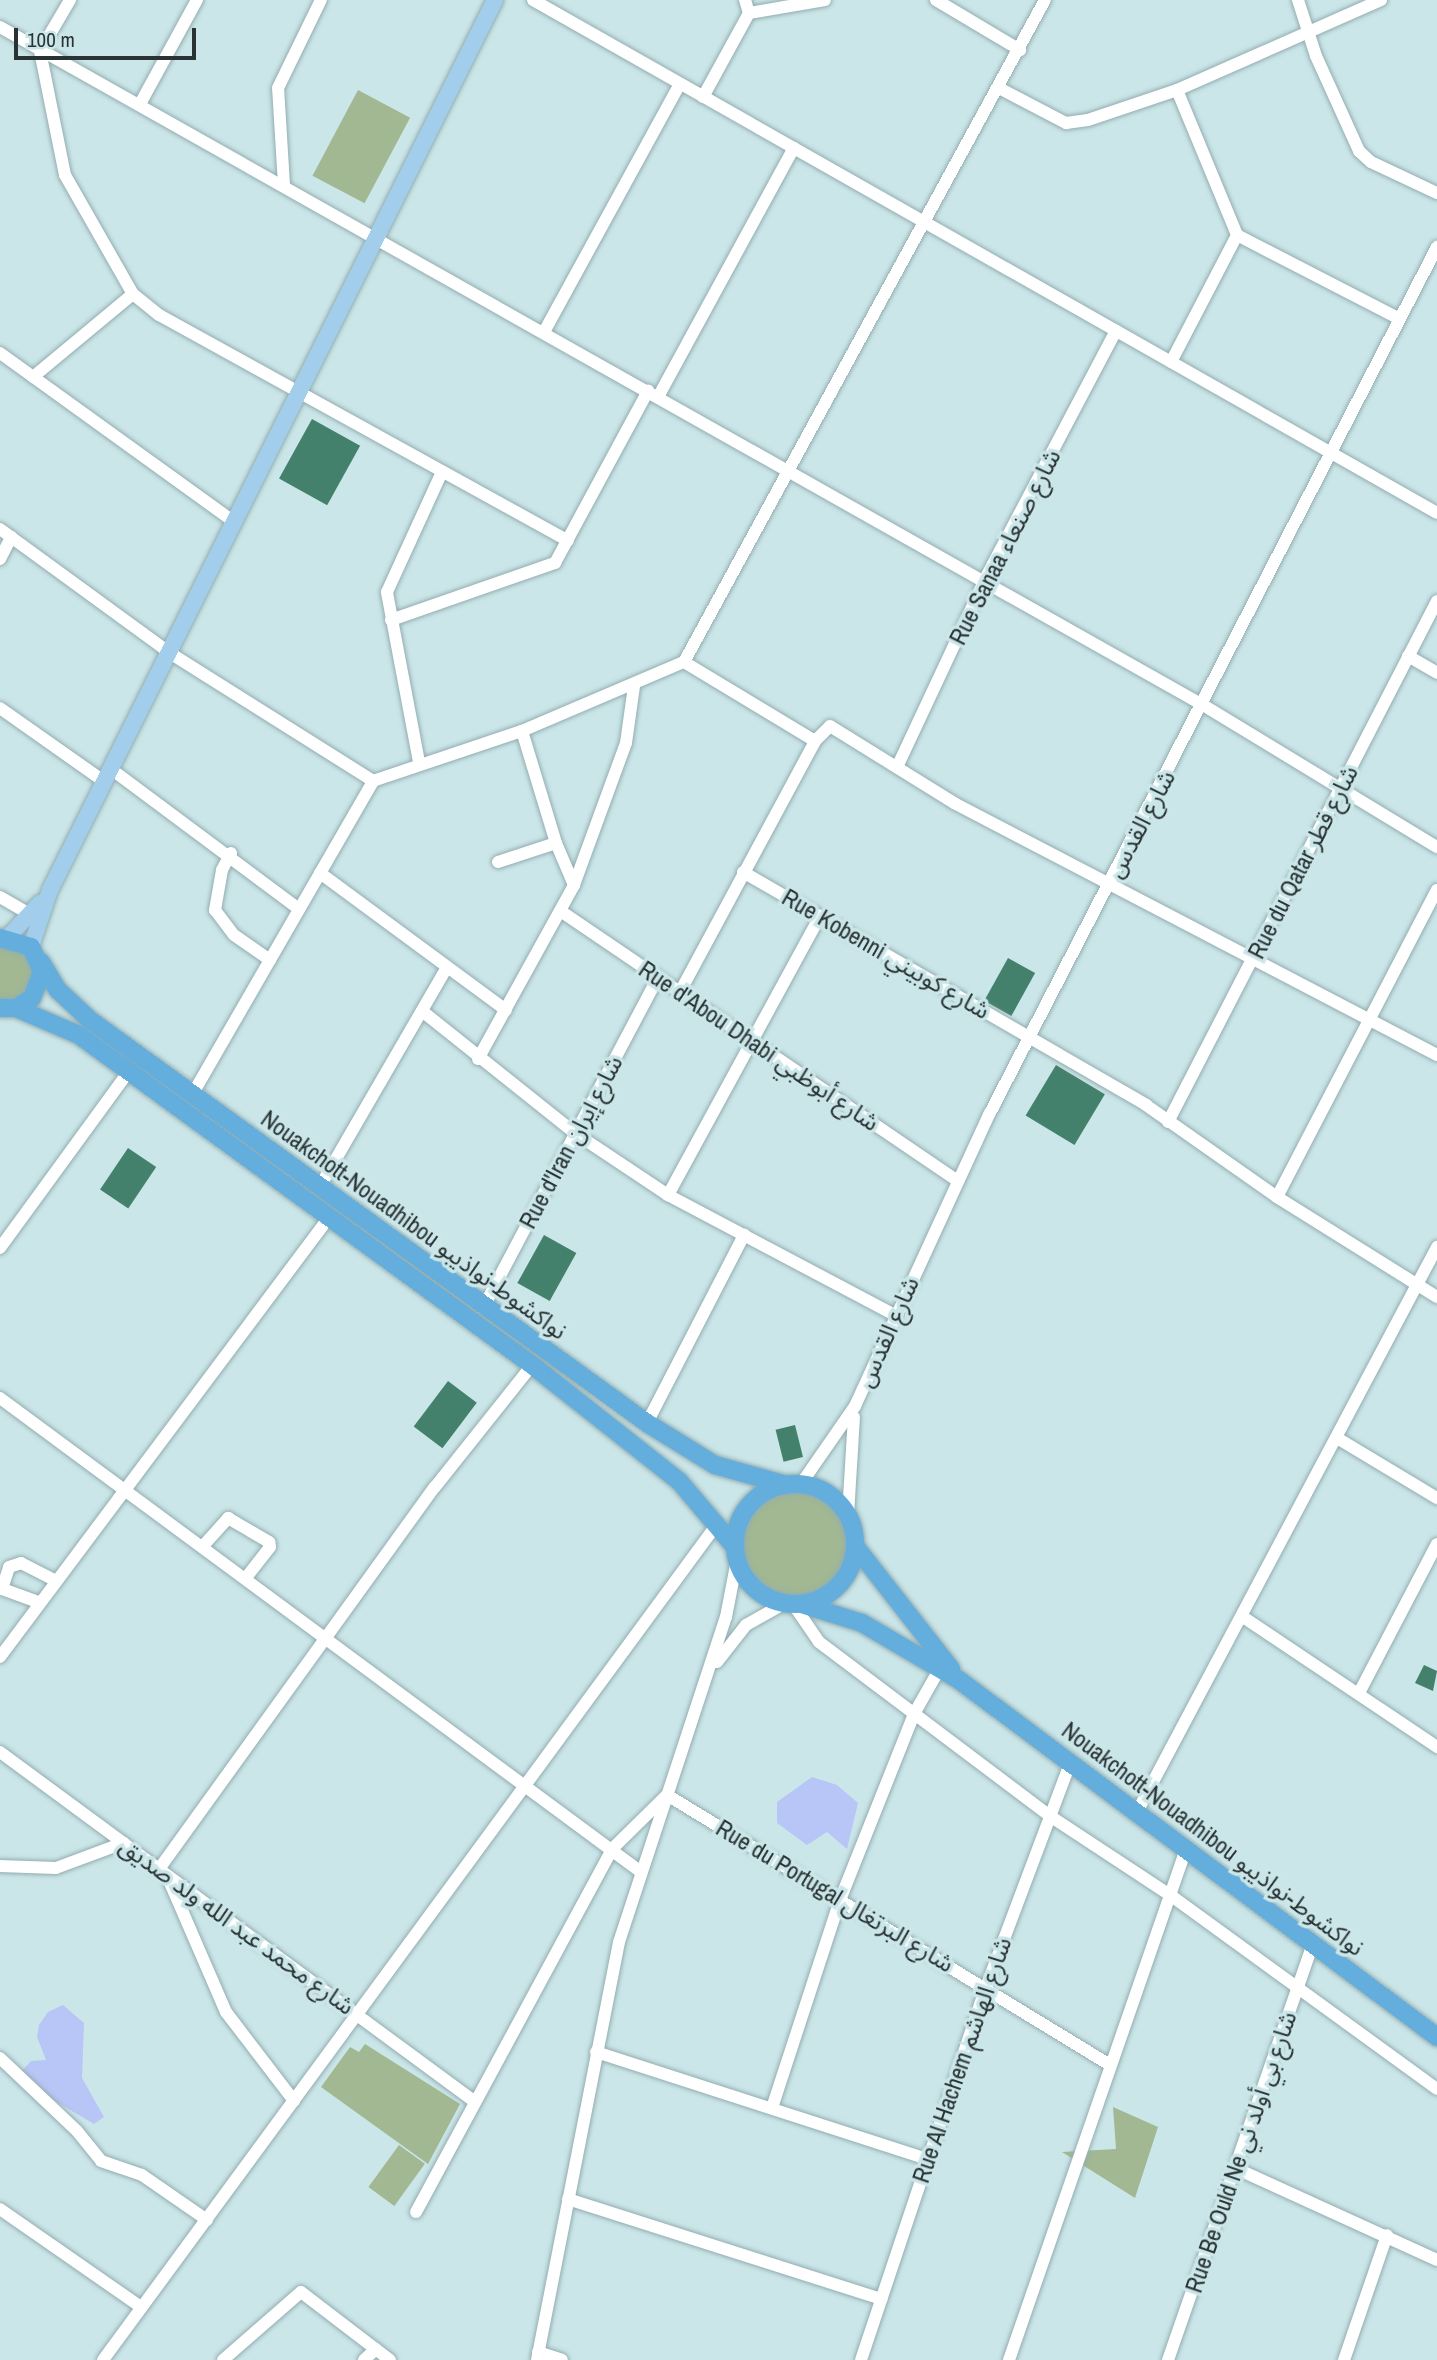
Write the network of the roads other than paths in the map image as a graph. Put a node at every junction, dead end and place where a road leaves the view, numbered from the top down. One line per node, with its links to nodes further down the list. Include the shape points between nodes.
1 (70, 0): 16 (street)
2 (197, 0): 21 (street)
3 (321, 0): 23 (street, via 278,88)
4 (495, 0): 27 (main road)
5 (533, 0): 17 (street)
6 (745, 0): 12 (street)
7 (825, 0): 12 (street)
8 (936, 0): 15 (street)
9 (1045, 0): 15 (street)
10 (1298, 0): 14 (street)
11 (1381, 0): 14 (street)
12 (749, 13): 20 (street)
13 (0, 27): 16 (street)
14 (1308, 32): 19 (street); 24 (street, via 1359,151 1371,163)
15 (1020, 50): 18 (street)
16 (40, 51): 21 (street); 29 (street, via 65,175)
17 (680, 83): 20 (street); 32 (street)
18 (999, 88): 19 (street, via 1066,123); 25 (street)
19 (1177, 90): 26 (street)
20 (703, 97): 22 (street)
21 (140, 104): 23 (street)
22 (794, 149): 25 (street); 37 (street)
23 (284, 185): 27 (street)
24 (1437, 193)
25 (927, 224): 31 (street); 40 (street)
26 (1237, 235): 30 (street); 34 (street)
27 (377, 237): 32 (street); 36 (main road)
28 (1437, 247): 30 (street, شارع القدس)
29 (133, 294): 35 (street); 36 (street, via 159,315)
30 (1401, 319): 38 (street, شارع القدس)
31 (1116, 331): 34 (street); 46 (street, Rue Sanaa شارع صنعاء)
32 (544, 332): 37 (street)
33 (0, 353): 35 (street)
34 (1171, 362): 38 (street)
35 (33, 377): 42 (street)
36 (299, 394): 39 (street); 42 (main road)
37 (653, 394): 40 (street); 44 (street)
38 (1331, 455): 41 (street); 54 (street, شارع القدس)
39 (442, 472): 44 (street); 48 (street, via 394,568 387,592)
40 (792, 472): 46 (street); 51 (street)
41 (1437, 513)
42 (234, 522): 49 (main road)
43 (5, 533): 45 (street); 49 (street)
44 (568, 541): 48 (street, via 547,570)
45 (0, 559)
46 (984, 581): 54 (street); 59 (street, Rue Sanaa شارع صنعاء)
47 (1437, 601): 50 (street, Rue du Qatar شارع قطر)
48 (391, 620): 58 (street)
49 (170, 653): 60 (main road); 61 (street)
50 (1408, 656): 52 (street); 62 (street, Rue du Qatar شارع قطر)
51 (684, 662): 53 (street); 57 (street)
52 (1437, 673)
53 (634, 686): 56 (street); 69 (street, via 626,743)
54 (1203, 705): 62 (street); 70 (street, شارع القدس)
55 (0, 708): 60 (street)
56 (522, 731): 58 (street); 63 (street)
57 (815, 741): 59 (street, via 830,726); 67 (street)
58 (419, 762): 61 (street)
59 (898, 765): 70 (street, via 954,803)
60 (108, 775): 65 (street); 71 (main road)
61 (373, 782): 68 (street)
62 (1340, 788): 64 (street); 80 (street, Rue du Qatar شارع قطر)
63 (555, 843): 66 (street); 69 (street)
64 (1437, 847)
65 (231, 853): 74 (street); 81 (street, via 222,870 215,910 234,935)
66 (498, 862)
67 (743, 872): 77 (street, Rue Kobenni شارع كوبيني); 84 (street)
68 (320, 873): 74 (street); 82 (street)
69 (574, 885): 75 (street)
70 (1109, 885): 80 (street); 89 (street, شارع القدس)
71 (50, 890): 76 (main road); 79 (main road)
72 (1437, 890): 88 (street)
73 (0, 897): 76 (street)
74 (296, 907): 81 (street)
75 (562, 912): 83 (street, Rue d'Abou Dhabi شارع أبوظبي); 86 (street)
76 (30, 914): 78 (main road)
77 (820, 916): 89 (street, Rue Kobenni شارع كوبيني); 90 (street)
78 (4, 937): 79 (highway)
79 (36, 955): 85 (highway, via 38,990); 94 (highway, Nouakchott-Nouadhibou نواكشوط-نواذيبو, via 74,1007)
80 (1255, 956): 88 (street); 95 (street, Rue du Qatar شارع قطر)
81 (270, 960): 94 (street)
82 (447, 967): 86 (street); 87 (street)
83 (657, 977): 84 (street, Rue d'Abou Dhabi شارع أبوظبي); 96 (street, Rue d'Iran شارع إيران)
84 (680, 992): 90 (street, Rue d'Abou Dhabi شارع أبوظبي)
85 (7, 1010): 93 (highway, Nouakchott-Nouadhibou نواكشوط-نواذيبو, via 60,1025)
86 (506, 1010): 92 (street)
87 (422, 1011): 92 (street); 98 (street)
88 (1370, 1020): 91 (street); 100 (street)
89 (1027, 1038): 95 (street, Rue Kobenni شارع كوبيني); 97 (street, شارع القدس)
90 (751, 1040): 97 (street, Rue d'Abou Dhabi شارع أبوظبي); 99 (street)
91 (1437, 1055)
92 (478, 1059): 96 (street)
93 (129, 1071): 101 (highway, Nouakchott-Nouadhibou نواكشوط-نواذيبو); 104 (street)
94 (192, 1095): 98 (highway, Nouakchott-Nouadhibou نواكشوط-نواذيبو)
95 (1168, 1122): 100 (street, Rue Kobenni شارع كوبيني)
96 (575, 1133): 99 (street); 107 (street, Rue d'Iran شارع إيران)
97 (956, 1180): 108 (street, شارع القدس)
98 (319, 1188): 107 (highway, Nouakchott-Nouadhibou نواكشوط-نواذيبو)
99 (668, 1195): 102 (street)
100 (1277, 1197): 105 (street, Rue Kobenni شارع كوبيني)
101 (330, 1216): 109 (highway, Nouakchott-Nouadhibou نواكشوط-نواذيبو); 115 (street)
102 (744, 1235): 108 (street); 112 (street)
103 (1437, 1247): 105 (street)
104 (0, 1248)
105 (1417, 1283): 106 (street, Rue Kobenni شارع كوبيني); 113 (street)
106 (1437, 1297)
107 (483, 1307): 112 (highway, Nouakchott-Nouadhibou نواكشوط-نواذيبو)
108 (895, 1315): 111 (street, شارع القدس)
109 (532, 1365): 118 (highway, Nouakchott-Nouadhibou نواكشوط-نواذيبو, via 679,1481); 128 (street)
110 (0, 1398): 115 (street)
111 (855, 1406): 114 (street); 117 (street)
112 (647, 1423): 114 (highway, Nouakchott-Nouadhibou نواكشوط-نواذيبو, via 715,1465)
113 (1338, 1438): 116 (street); 127 (street)
114 (794, 1485): 117 (highway, via 833,1497); 122 (highway, via 749,1506)
115 (126, 1492): 120 (street); 124 (street)
116 (1437, 1498)
117 (848, 1516): 121 (highway)
118 (718, 1524): 122 (highway, Nouakchott-Nouadhibou نواكشوط-نواذيبو); 138 (street)
119 (1437, 1544): 133 (street)
120 (204, 1546): 123 (street); 123 (street, via 228,1518 268,1542 270,1547)
121 (855, 1546): 126 (highway, via 838,1585); 131 (highway, Nouakchott-Nouadhibou نواكشوط-نواذيبو)
122 (736, 1554): 126 (highway, via 750,1585); 132 (street, via 726,1617)
123 (247, 1577): 128 (street)
124 (55, 1580): 125 (street); 125 (street, via 21,1563 9,1567 2,1589)
125 (38, 1602): 129 (street)
126 (793, 1604): 130 (highway, Nouakchott-Nouadhibou نواكشوط-نواذيبو, via 862,1623); 132 (street, via 746,1625); 134 (street, via 819,1642)
127 (1243, 1617): 133 (street); 140 (street)
128 (324, 1637): 138 (street); 147 (street)
129 (0, 1657)
130 (940, 1668): 131 (highway, Nouakchott-Nouadhibou نواكشوط-نواذيبو); 134 (street)
131 (960, 1680): 137 (highway, Nouakchott-Nouadhibou نواكشوط-نواذيبو)
132 (703, 1687): 139 (street)
133 (1359, 1693): 135 (street)
134 (914, 1714): 141 (street); 149 (street)
135 (1437, 1747)
136 (0, 1752): 142 (street, شارع محمد عبد الله ولد صديق)
137 (1070, 1763): 140 (highway, Nouakchott-Nouadhibou نواكشوط-نواذيبو); 141 (street, Rue Al Hachem شارع الهاشم)
138 (526, 1785): 143 (street); 153 (street)
139 (667, 1795): 143 (street); 146 (street); 149 (street, Rue du Portugal شارع البرتغال)
140 (1137, 1812): 144 (highway, Nouakchott-Nouadhibou نواكشوط-نواذيبو)
141 (1050, 1816): 148 (street); 152 (street, Rue Al Hachem شارع الهاشم)
142 (123, 1843): 145 (street, via 56,1868); 147 (street, شارع محمد عبد الله ولد صديق)
143 (612, 1849): 146 (street); 160 (street)
144 (1186, 1849): 148 (street); 150 (highway, Nouakchott-Nouadhibou نواكشوط-نواذيبو)
145 (0, 1866)
146 (641, 1871): 155 (street)
147 (163, 1872): 153 (street, شارع محمد عبد الله ولد صديق); 159 (street, via 226,2012)
148 (1170, 1895): 151 (street); 157 (street)
149 (840, 1900): 152 (street, Rue du Portugal شارع البرتغال); 161 (street)
150 (1312, 1944): 151 (street, Rue Be Ould Ne شارع بي أولد ني); 154 (highway, Nouakchott-Nouadhibou نواكشوط-نواذيبو)
151 (1299, 1986): 158 (street); 163 (street, Rue Be Ould Ne شارع بي أولد ني)
152 (986, 1987): 157 (street, Rue du Portugal شارع البرتغال); 162 (street, Rue Al Hachem شارع الهاشم)
153 (358, 2014): 159 (street); 160 (street, شارع محمد عبد الله ولد صديق)
154 (1437, 2038)
155 (596, 2052): 161 (street); 164 (street)
156 (1, 2062): 167 (street, via 100,2161 142,2175)
157 (1110, 2065): 180 (street)
158 (1437, 2089)
159 (294, 2101): 167 (street)
160 (475, 2102): 166 (street)
161 (772, 2108): 162 (street)
162 (928, 2159): 170 (street, Rue Al Hachem شارع الهاشم)
163 (1235, 2168): 168 (street); 181 (street, Rue Be Ould Ne شارع بي أولد ني)
164 (568, 2199): 170 (street); 173 (street)
165 (0, 2209): 171 (street)
166 (416, 2211)
167 (207, 2220): 171 (street)
168 (1387, 2235): 169 (street); 182 (street)
169 (1436, 2256)
170 (881, 2299): 179 (street, Rue Al Hachem شارع الهاشم)
171 (141, 2307): 174 (street)
172 (376, 2349): 175 (street, via 302,2292); 176 (street); 177 (street)
173 (538, 2356): 178 (street)
174 (103, 2360)
175 (223, 2360)
176 (364, 2360)
177 (390, 2360)
178 (562, 2360)
179 (861, 2360)
180 (1009, 2360)
181 (1168, 2360)
182 (1344, 2360)

